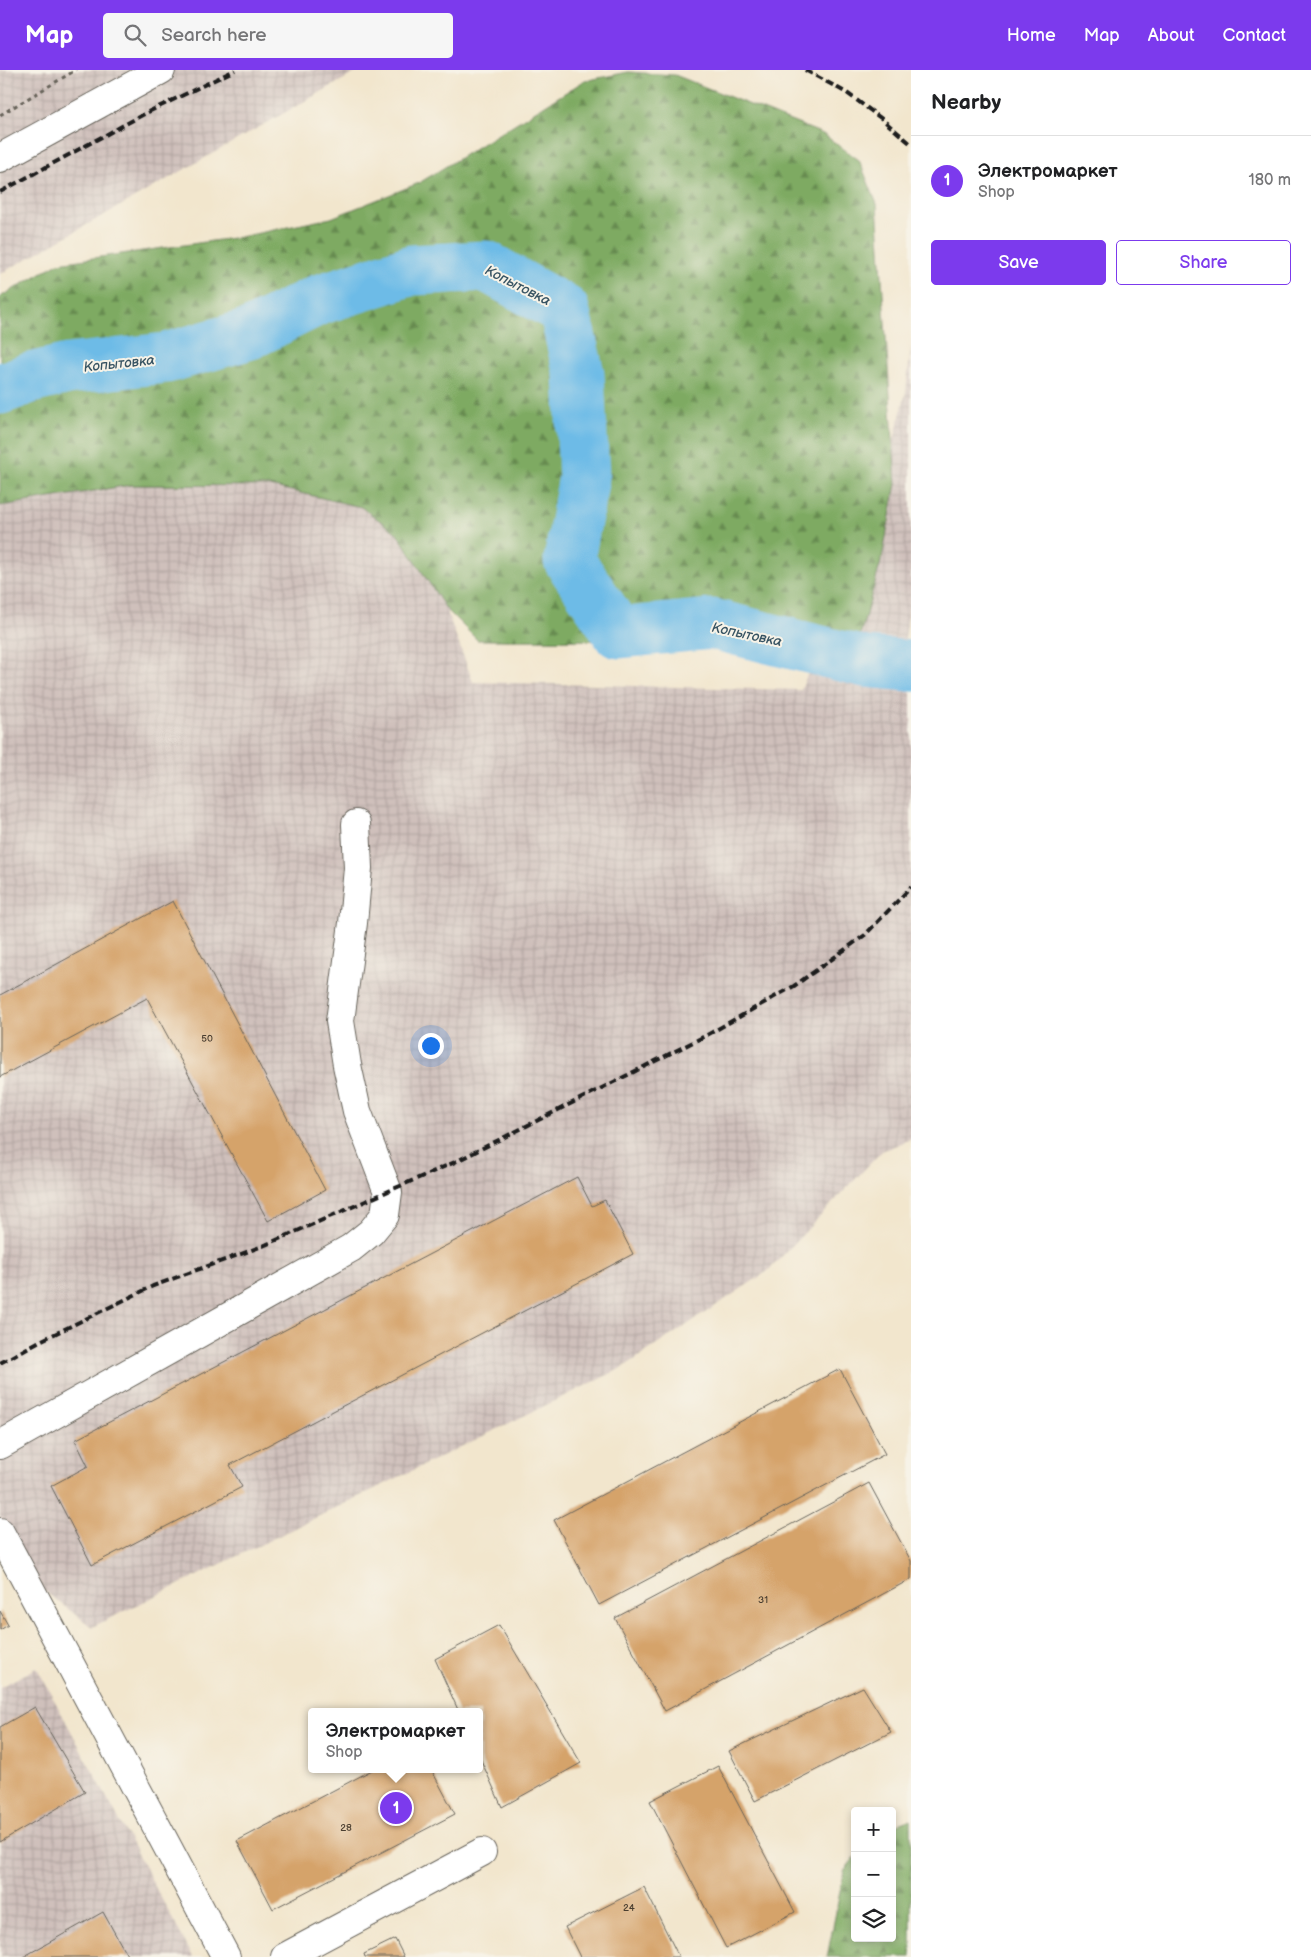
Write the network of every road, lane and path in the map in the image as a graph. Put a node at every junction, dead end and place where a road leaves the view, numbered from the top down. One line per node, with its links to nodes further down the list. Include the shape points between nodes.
1 (76, 70): 3 (path)
2 (162, 70): 4 (lane)
3 (0, 115)
4 (0, 158)
5 (356, 824): 6 (lane, via 358,868 340,1021 357,1111 388,1192 385,1215 372,1232 351,1248)
6 (0, 1445)
7 (0, 1532): 9 (lane)
8 (482, 1852): 10 (lane)
9 (226, 1957)
10 (285, 1957)

